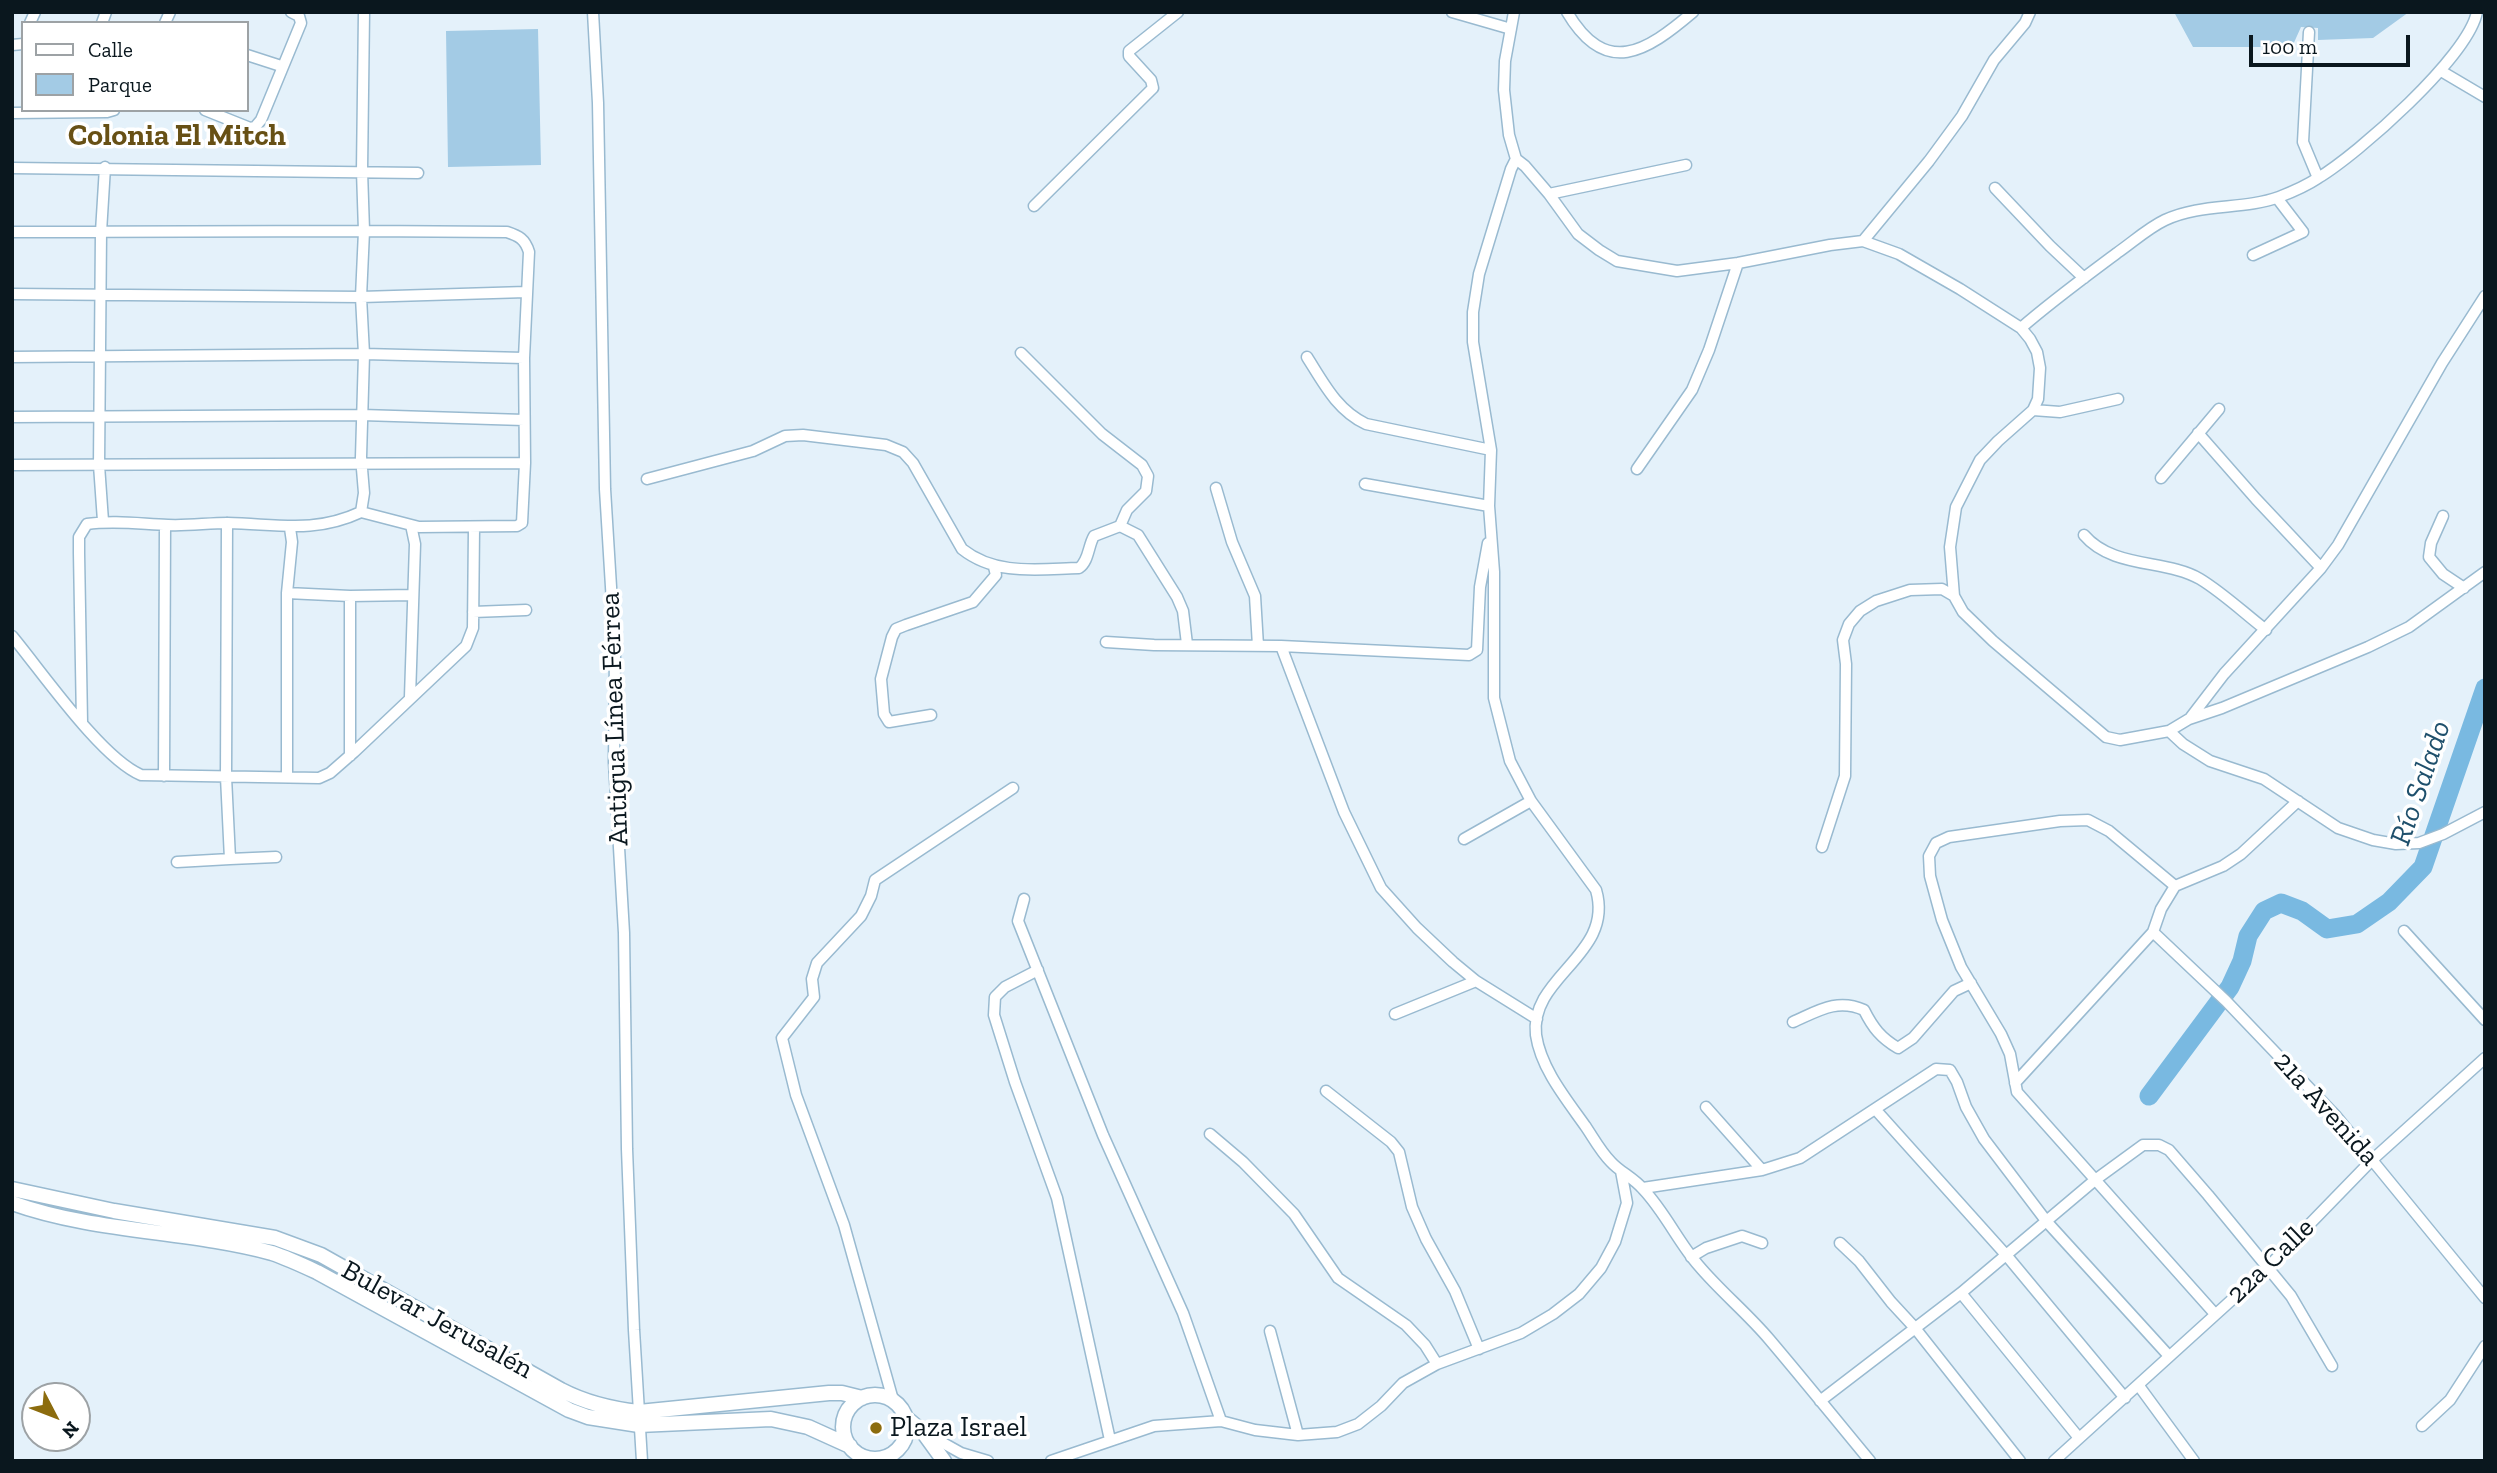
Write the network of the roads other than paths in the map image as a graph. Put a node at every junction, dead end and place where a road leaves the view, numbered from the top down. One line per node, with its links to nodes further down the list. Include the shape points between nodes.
1 (291, 12): 14 (street, via 301,23)
2 (364, 12): 24 (street)
3 (593, 12): 162 (street, Antigua Línea Férrea, via 605,489 615,652 614,762)
4 (1178, 12): 30 (street, via 1129,51 1153,88)
5 (1452, 12): 11 (street)
6 (1514, 12): 11 (street)
7 (1567, 12): 8 (street, via 1586,38 1609,52 1641,48 1666,35)
8 (1693, 12)
9 (2030, 12): 34 (street, via 1994,60 1962,116)
10 (2477, 12): 15 (street, via 2475,23)
11 (1511, 29): 20 (street, via 1504,90)
12 (2309, 32): 26 (street, via 2303,142)
13 (248, 55): 14 (street)
14 (281, 66): 18 (street, via 255,127)
15 (2441, 71): 16 (street); 26 (street, via 2379,131)
16 (2485, 97)
17 (107, 112): 19 (street)
18 (210, 112)
19 (12, 113)
20 (1517, 159): 28 (street); 58 (street, via 1479,274 1473,312)
21 (1686, 165): 28 (street)
22 (12, 167): 23 (street)
23 (105, 167): 24 (street); 32 (street)
24 (362, 171): 25 (street); 31 (street)
25 (418, 173)
26 (2318, 178): 29 (street)
27 (1995, 188): 37 (street)
28 (1549, 194): 36 (street, via 1578,234 1617,261 1677,271)
29 (2277, 198): 35 (street, via 2303,232); 37 (street, via 2165,220)
30 (1034, 206)
31 (364, 231): 32 (street); 38 (street, via 507,232 519,236 528,251); 42 (street)
32 (101, 232): 33 (street); 40 (street)
33 (12, 233)
34 (1863, 241): 36 (street); 43 (street, via 1899,254)
35 (2253, 255)
36 (1738, 264): 63 (street, via 1692,390)
37 (2084, 278): 43 (street)
38 (526, 292): 42 (street); 48 (street)
39 (12, 294): 40 (street)
40 (101, 294): 42 (street); 47 (street)
41 (2485, 296): 81 (street)
42 (361, 297): 45 (street)
43 (2021, 328): 52 (street, via 2037,352 2040,368)
44 (1021, 353): 75 (street, via 1102,434 1142,465 1149,477 1146,491 1127,510)
45 (364, 354): 47 (street); 48 (street); 53 (street)
46 (12, 357): 47 (street)
47 (101, 357): 55 (street)
48 (524, 358): 56 (street)
49 (1307, 358): 58 (street, via 1338,405 1366,424)
50 (2118, 398): 52 (street, via 2060,412)
51 (2219, 409): 57 (street)
52 (2034, 410): 87 (street, via 1980,460 1956,507 1950,547)
53 (362, 415): 55 (street); 56 (street); 62 (street)
54 (12, 416): 55 (street)
55 (99, 416): 61 (street)
56 (524, 420): 59 (street)
57 (2198, 433): 64 (street); 81 (street)
58 (1491, 450): 68 (street)
59 (524, 463): 62 (street); 77 (street, via 522,523)
60 (12, 465): 61 (street)
61 (99, 465): 62 (street); 71 (street)
62 (362, 466): 69 (street)
63 (1637, 469)
64 (2161, 478)
65 (647, 480): 80 (street, via 753,450 785,436 886,445 903,452 913,463 962,549)
66 (1365, 484): 68 (street)
67 (1216, 488): 94 (street, via 1255,596)
68 (1489, 506): 78 (street)
69 (361, 512): 74 (street); 76 (street, via 324,525)
70 (2443, 516): 83 (street, via 2429,557)
71 (103, 522): 73 (street); 101 (street, via 87,524 79,537)
72 (227, 523): 73 (street); 76 (street); 106 (street)
73 (165, 525): 104 (street)
74 (411, 525): 77 (street); 85 (street)
75 (1121, 526): 80 (street, via 1094,536 1079,568); 93 (street, via 1138,536 1177,597)
76 (290, 528): 84 (street)
77 (474, 528): 89 (street)
78 (1490, 529): 95 (street, via 1480,587 1477,650 1469,655); 108 (street, via 1494,698 1510,761)
79 (2084, 535): 90 (street, via 2105,551 2200,579)
80 (994, 566): 99 (street, via 996,575 973,602 905,625 892,637 881,679 884,714 889,722)
81 (2321, 568): 90 (street)
82 (2485, 572): 83 (street)
83 (2464, 588): 98 (street, via 2409,627)
84 (287, 593): 86 (street); 105 (street)
85 (413, 595): 86 (street); 96 (street)
86 (350, 596): 103 (street)
87 (1954, 596): 102 (street, via 1993,642 2106,737 2120,740); 112 (street, via 1942,589 1910,590 1876,601 1849,624 1843,640 1845,776)
88 (526, 610): 89 (street)
89 (473, 612): 96 (street, via 466,646)
90 (2266, 630): 97 (street)
91 (12, 636): 101 (street)
92 (1106, 642): 93 (street)
93 (1187, 644): 94 (street)
94 (1258, 646): 95 (street)
95 (1281, 646): 121 (street, via 1344,812 1381,888)
96 (410, 697): 103 (street)
97 (2206, 700): 98 (street, via 2207,707); 100 (street)
98 (2217, 709): 100 (street)
99 (931, 715)
100 (2189, 719): 102 (street)
101 (82, 722): 104 (street, via 132,771)
102 (2169, 732): 109 (street, via 2210,761 2264,779)
103 (350, 756): 105 (street, via 319,778)
104 (164, 776): 106 (street)
105 (287, 776): 106 (street)
106 (226, 777): 114 (street)
107 (1013, 788): 159 (street, via 875,880 861,916 817,963 812,979 814,997 782,1038 796,1095 844,1225)
108 (1531, 801): 111 (street); 124 (street, via 1599,900 1592,937 1545,996)
109 (2298, 802): 110 (street, via 2338,828 2396,844 2418,843 2443,834); 116 (street, via 2224,866)
110 (2485, 811)
111 (1464, 839)
112 (1822, 847)
113 (276, 857): 114 (street)
114 (230, 859): 115 (street)
115 (177, 862)
116 (2175, 886): 119 (street); 122 (street, via 2109,831 2088,820 1975,833 1936,843 1929,856 1930,876 1942,920)
117 (1024, 899): 120 (street, via 1018,922)
118 (2404, 931): 125 (street)
119 (2153, 932): 128 (street); 133 (street, 21a Avenida, via 2223,998)
120 (1038, 970): 163 (street, via 1183,1313); 168 (street, via 995,997 994,1015 1057,1198)
121 (1476, 981): 123 (street); 124 (street)
122 (1971, 983): 126 (street, via 1954,990 1913,1038 1898,1048 1874,1029 1864,1010 1851,1004 1832,1004); 128 (street, via 2010,1054)
123 (1395, 1014)
124 (1537, 1019): 135 (street, via 1536,1035 1558,1087)
125 (2485, 1020)
126 (1793, 1022)
127 (2485, 1058): 133 (street, 22a Calle)
128 (2015, 1083): 136 (street, via 2024,1101)
129 (1326, 1091): 152 (street, via 1399,1152 1412,1207)
130 (1706, 1107): 134 (street)
131 (1875, 1108): 134 (street, via 1800,1157); 140 (street, via 1936,1069 1950,1070 1984,1139); 143 (street)
132 (1210, 1134): 154 (street, via 1294,1214 1338,1278 1406,1325)
133 (2372, 1160): 145 (street, 22a Calle); 147 (street, 21a Avenida)
134 (1762, 1170): 137 (street)
135 (1620, 1171): 137 (street); 152 (street, via 1627,1203 1601,1268 1553,1314)
136 (2095, 1181): 140 (street); 145 (street, via 2134,1150 2159,1145 2169,1150); 148 (street)
137 (1643, 1188): 144 (street)
138 (12, 1189): 162 (main road, Bulevar Jerusalén, via 275,1238 321,1255 574,1397)
139 (12, 1203): 162 (main road, Bulevar Jerusalén, via 106,1226 272,1254 317,1272 569,1410 588,1418)
140 (2047, 1222): 143 (street); 153 (street)
141 (1762, 1243): 144 (street, via 1742,1236)
142 (1840, 1244): 149 (street)
143 (2007, 1256): 146 (street); 158 (street)
144 (1691, 1257): 160 (street)
145 (2268, 1267): 148 (street, 22a Calle); 155 (street, via 2291,1296)
146 (1961, 1293): 149 (street); 167 (street)
147 (2485, 1298)
148 (2215, 1314): 153 (street, 22a Calle)
149 (1916, 1328): 160 (street); 176 (street)
150 (1270, 1331): 166 (street)
151 (2485, 1346): 164 (street, via 2450,1399)
152 (1479, 1349): 154 (street)
153 (2169, 1356): 156 (street, 22a Calle)
154 (1437, 1364): 166 (street, via 1403,1383 1358,1423 1337,1432)
155 (2332, 1366)
156 (2138, 1386): 158 (street, 22a Calle); 178 (street)
157 (862, 1398): 159 (main road, via 873,1395); 162 (main road, Bulevar Jerusalén, via 829,1394); 169 (main road, via 853,1404 844,1422)
158 (2125, 1398): 167 (street, 22a Calle)
159 (893, 1400): 161 (main road)
160 (1820, 1401): 175 (street)
161 (905, 1417): 165 (main road); 170 (main road, via 901,1445)
162 (639, 1418): 169 (main road, Bulevar Jerusalén, via 771,1419 808,1427); 171 (street, Antigua Línea Férrea)
163 (1221, 1421): 166 (street); 168 (street, via 1154,1426)
164 (2422, 1426)
165 (923, 1432): 172 (main road); 173 (street, via 961,1453)
166 (1298, 1435)
167 (2079, 1438): 177 (street, 22a Calle)
168 (1110, 1440): 174 (street)
169 (850, 1446): 170 (main road, via 861,1456)
170 (877, 1460)
171 (642, 1461)
172 (944, 1461)
173 (988, 1461)
174 (1051, 1461)
175 (1871, 1461)
176 (2020, 1461)
177 (2054, 1461)
178 (2194, 1461)

